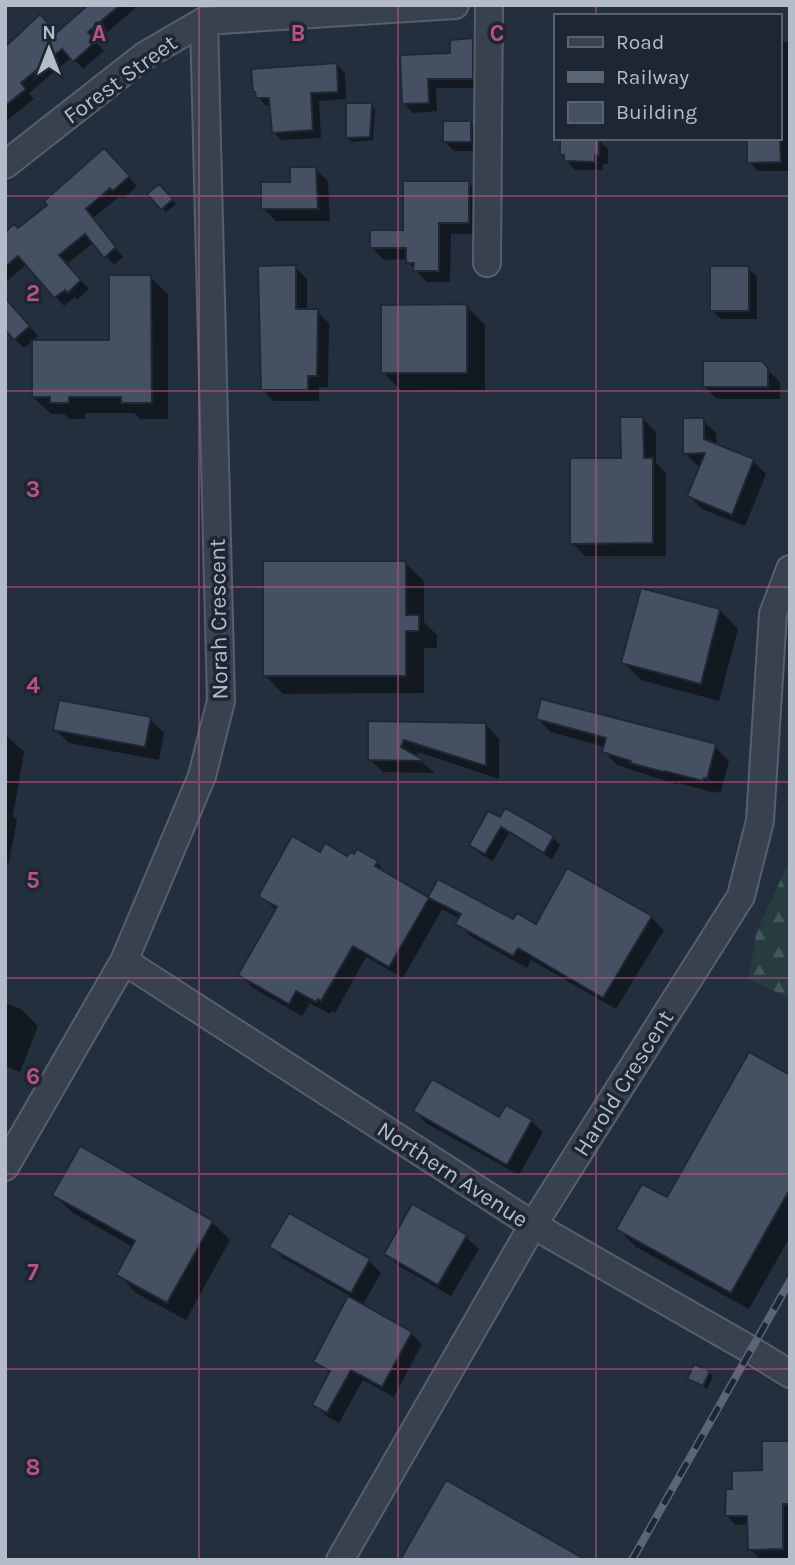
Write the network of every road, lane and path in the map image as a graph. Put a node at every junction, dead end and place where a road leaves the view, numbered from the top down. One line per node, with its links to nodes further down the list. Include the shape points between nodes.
1 (455, 5): 3 (street, Forest Street)
2 (489, 5): 5 (street)
3 (204, 21): 4 (street, Forest Street, via 144,57); 7 (street, Norah Crescent, via 221,701 202,776)
4 (5, 166)
5 (487, 263)
6 (790, 569): 9 (street, Harold Crescent, via 773,614 760,821 741,897)
7 (124, 961): 8 (street, Norah Crescent); 9 (street, Northern Avenue)
8 (5, 1167)
9 (533, 1225): 10 (street, Northern Avenue); 11 (street, Harold Crescent)
10 (790, 1374)
11 (340, 1560)

